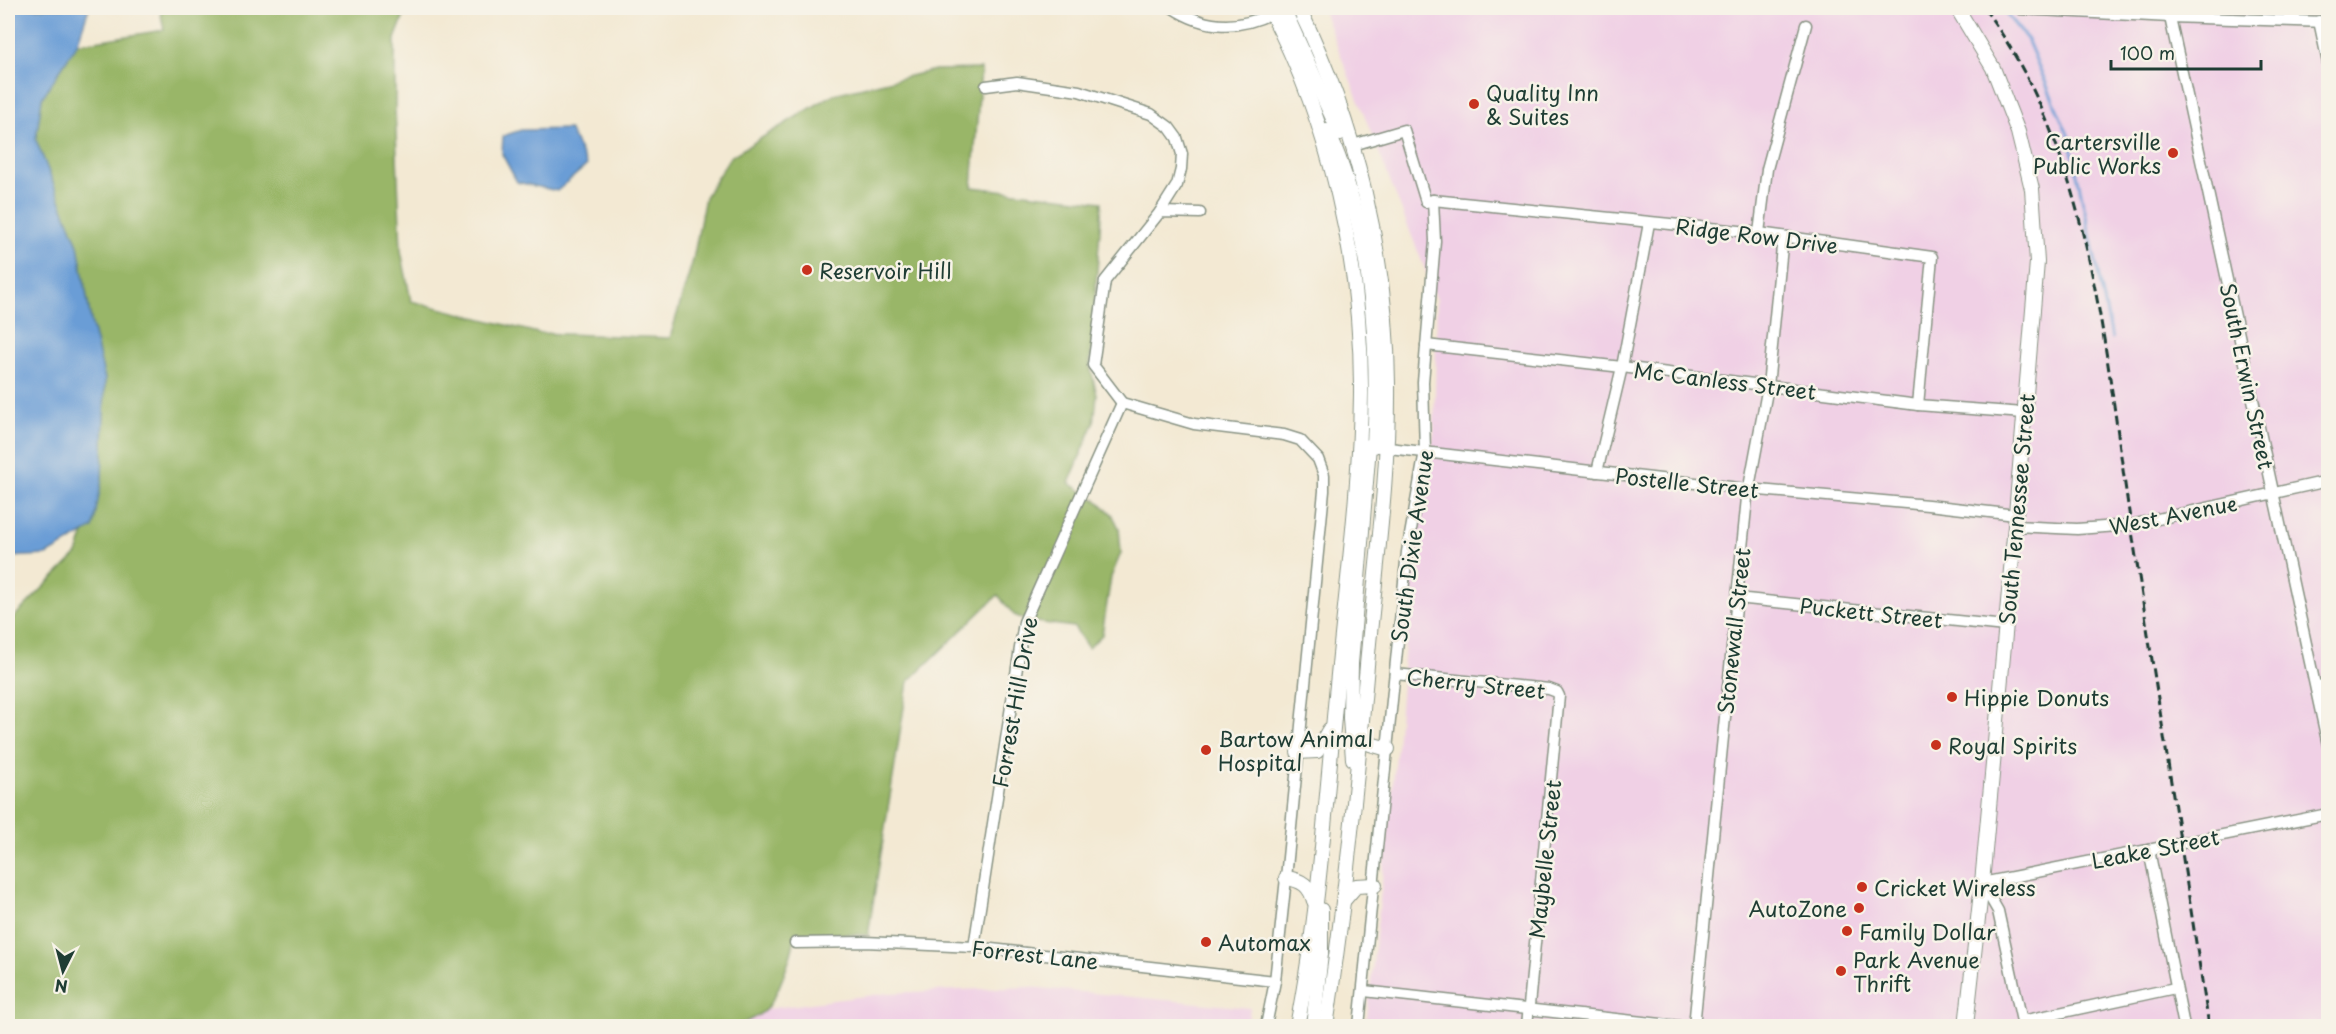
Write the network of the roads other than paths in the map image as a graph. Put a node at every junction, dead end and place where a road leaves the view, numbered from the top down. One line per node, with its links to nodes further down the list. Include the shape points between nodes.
1 (1173, 8): 4 (street, via 1204,22 1226,26 1246,24)
2 (1299, 8): 11 (main road, via 1329,75)
3 (1957, 8): 24 (main road, South Tennessee Street, via 1984,51 2006,100 2032,189 2037,262)
4 (1274, 9): 12 (main road, via 1322,90 1348,152); 25 (main road, via 1314,112 1342,217)
5 (2020, 9): 6 (street)
6 (2169, 12): 7 (street); 30 (street, South Erwin Street)
7 (2324, 22): 9 (street)
8 (1806, 25): 17 (street, via 1767,169)
9 (2328, 63)
10 (986, 86): 14 (street, via 1017,82 1079,91 1151,114 1169,127 1182,153 1181,169 1177,185)
11 (1353, 145): 12 (main road); 13 (street, via 1404,130 1426,202)
12 (1358, 164): 25 (main road, via 1376,250 1386,338 1388,386)
13 (1433, 200): 16 (street, Ridge Row Drive); 19 (street, South Dixie Avenue, via 1435,241)
14 (1160, 212): 15 (street); 22 (street, via 1105,281 1093,365)
15 (1200, 213)
16 (1648, 223): 17 (street, Ridge Row Drive); 20 (street)
17 (1759, 233): 18 (street, Ridge Row Drive)
18 (1783, 237): 21 (street, Stonewall Street); 23 (street, Ridge Row Drive, via 1932,257)
19 (1426, 345): 20 (street, Mc Canless Street); 26 (street, South Dixie Avenue)
20 (1622, 367): 21 (street, Mc Canless Street); 27 (street)
21 (1768, 386): 23 (street, Mc Canless Street); 29 (street, Stonewall Street)
22 (1122, 403): 42 (street, via 1194,424 1293,437 1318,459 1324,491); 53 (street, Forrest Hill Drive, via 1024,622)
23 (1918, 405): 24 (street, Mc Canless Street)
24 (2024, 413): 31 (main road, South Tennessee Street)
25 (1372, 446): 26 (street, Postelle Street); 38 (main road); 39 (main road); 43 (main road, via 1351,664 1351,744)
26 (1425, 451): 27 (street, Postelle Street); 34 (street, South Dixie Avenue, via 1409,541)
27 (1597, 472): 29 (street, Postelle Street)
28 (2328, 481): 30 (street, West Avenue)
29 (1748, 489): 31 (street, Postelle Street, via 1928,505); 32 (street, Stonewall Street)
30 (2274, 494): 31 (street, West Avenue, via 2131,525 2077,529); 36 (street, South Erwin Street)
31 (2015, 521): 33 (main road, South Tennessee Street)
32 (1737, 598): 33 (street, Puckett Street); 66 (street, Stonewall Street)
33 (2006, 626): 48 (main road, South Tennessee Street)
34 (1395, 674): 37 (street, Cherry Street, via 1549,688); 41 (street, South Dixie Avenue)
35 (2328, 685): 36 (street)
36 (2316, 686): 40 (street, South Erwin Street)
37 (1557, 692): 57 (street, Maybelle Street)
38 (1334, 714): 42 (main road, via 1320,747 1312,752); 47 (main road)
39 (1361, 729): 41 (main road, via 1370,744); 43 (main road)
40 (2328, 745)
41 (1388, 749): 49 (street, South Dixie Avenue)
42 (1298, 752): 46 (street)
43 (1356, 778): 50 (main road)
44 (2328, 814): 45 (street, Leake Street)
45 (2149, 850): 48 (street, Leake Street); 55 (street)
46 (1286, 878): 51 (main road, via 1306,885); 54 (street)
47 (1318, 881): 51 (main road); 61 (main road, via 1322,934)
48 (1982, 883): 58 (street, via 1998,911); 67 (main road, South Tennessee Street)
49 (1375, 885): 50 (main road, via 1356,886); 56 (street, South Dixie Avenue)
50 (1344, 900): 62 (main road)
51 (1315, 903): 60 (main road)
52 (795, 942): 53 (street, Forrest Lane)
53 (974, 947): 54 (street, Forrest Lane)
54 (1275, 981): 59 (street)
55 (2175, 988): 58 (street); 68 (street)
56 (1364, 991): 57 (street); 63 (street, South Dixie Avenue)
57 (1529, 1008): 64 (street, Maybelle Street); 65 (street)
58 (2022, 1024)
59 (1266, 1026)
60 (1297, 1026)
61 (1313, 1026)
62 (1326, 1026)
63 (1359, 1026)
64 (1527, 1026)
65 (1679, 1026)
66 (1694, 1026)
67 (1966, 1026)
68 (2184, 1026)

